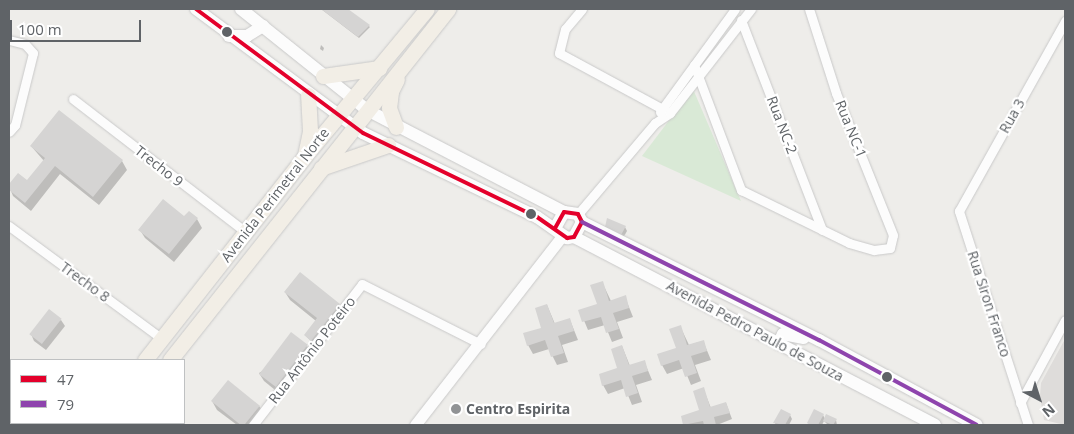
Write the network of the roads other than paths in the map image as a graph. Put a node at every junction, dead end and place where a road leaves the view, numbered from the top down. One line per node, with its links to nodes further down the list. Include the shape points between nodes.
1 (196, 9): 12 (main road, Avenida Pedro Paulo de Souza)
2 (241, 9): 11 (main road)
3 (426, 9): 16 (highway, Avenida Perimetral Norte)
4 (448, 9): 14 (highway, Avenida Perimetral Norte)
5 (582, 9): 23 (street, via 565,29 559,53)
6 (735, 9): 15 (street)
7 (751, 9): 9 (street)
8 (809, 9): 35 (street, Rua NC-1, via 836,92 893,236 890,248 874,250)
9 (741, 20): 18 (street); 35 (street, Rua NC-2)
10 (1065, 21): 32 (street, Rua 3)
11 (263, 26): 12 (main road, via 247,36); 17 (main road)
12 (229, 36): 19 (main road, Avenida Pedro Paulo de Souza)
13 (9, 40): 27 (street, via 25,44 32,50 15,125)
14 (404, 65): 22 (highway, Avenida Perimetral Norte); 26 (highway, via 390,100)
15 (694, 65): 18 (street); 23 (street)
16 (379, 68): 17 (highway); 21 (highway, Avenida Perimetral Norte)
17 (323, 76): 21 (main road)
18 (699, 77): 23 (street); 35 (street, via 741,190)
19 (308, 95): 24 (main road, Avenida Pedro Paulo de Souza); 29 (highway, via 310,131)
20 (73, 99): 36 (street, Trecho 9)
21 (353, 99): 22 (main road); 24 (highway, Avenida Perimetral Norte)
22 (367, 110): 25 (highway, Avenida Perimetral Norte); 26 (main road)
23 (666, 110): 33 (street)
24 (338, 117): 25 (main road, Avenida Pedro Paulo de Souza); 29 (highway, Avenida Perimetral Norte)
25 (354, 127): 28 (main road, Avenida Pedro Paulo de Souza); 30 (highway, Avenida Perimetral Norte)
26 (396, 127): 31 (main road)
27 (10, 131)
28 (388, 146): 30 (highway); 37 (main road, Avenida Pedro Paulo de Souza)
29 (304, 157): 36 (highway, Avenida Perimetral Norte)
30 (320, 168): 46 (highway, Avenida Perimetral Norte)
31 (564, 212): 33 (main road, Avenida Pedro Paulo de Souza); 37 (main road)
32 (959, 212): 47 (street, Rua Siron Franco)
33 (580, 218): 37 (main road); 38 (main road, Avenida Pedro Paulo de Souza)
34 (9, 226): 41 (street, Trecho 8)
35 (822, 230)
36 (246, 232): 41 (highway, Avenida Perimetral Norte)
37 (564, 234): 40 (main road, Avenida Pedro Paulo de Souza); 43 (street)
38 (765, 313): 40 (main road, via 769,322 767,326); 42 (main road, Avenida Pedro Paulo de Souza)
39 (1065, 320): 47 (street)
40 (741, 323): 44 (main road, Avenida Pedro Paulo de Souza)
41 (162, 339): 45 (highway, Avenida Perimetral Norte)
42 (819, 340): 44 (main road, via 783,334); 51 (main road, Avenida Pedro Paulo de Souza)
43 (481, 344): 48 (street, Rua Antônio Poteiro, via 362,284); 49 (street)
44 (778, 344): 50 (main road, Avenida Pedro Paulo de Souza)
45 (146, 359)
46 (171, 359)
47 (1020, 403): 52 (street, Rua Siron Franco)
48 (253, 425)
49 (415, 425)
50 (935, 425)
51 (977, 425)
52 (1028, 425)

